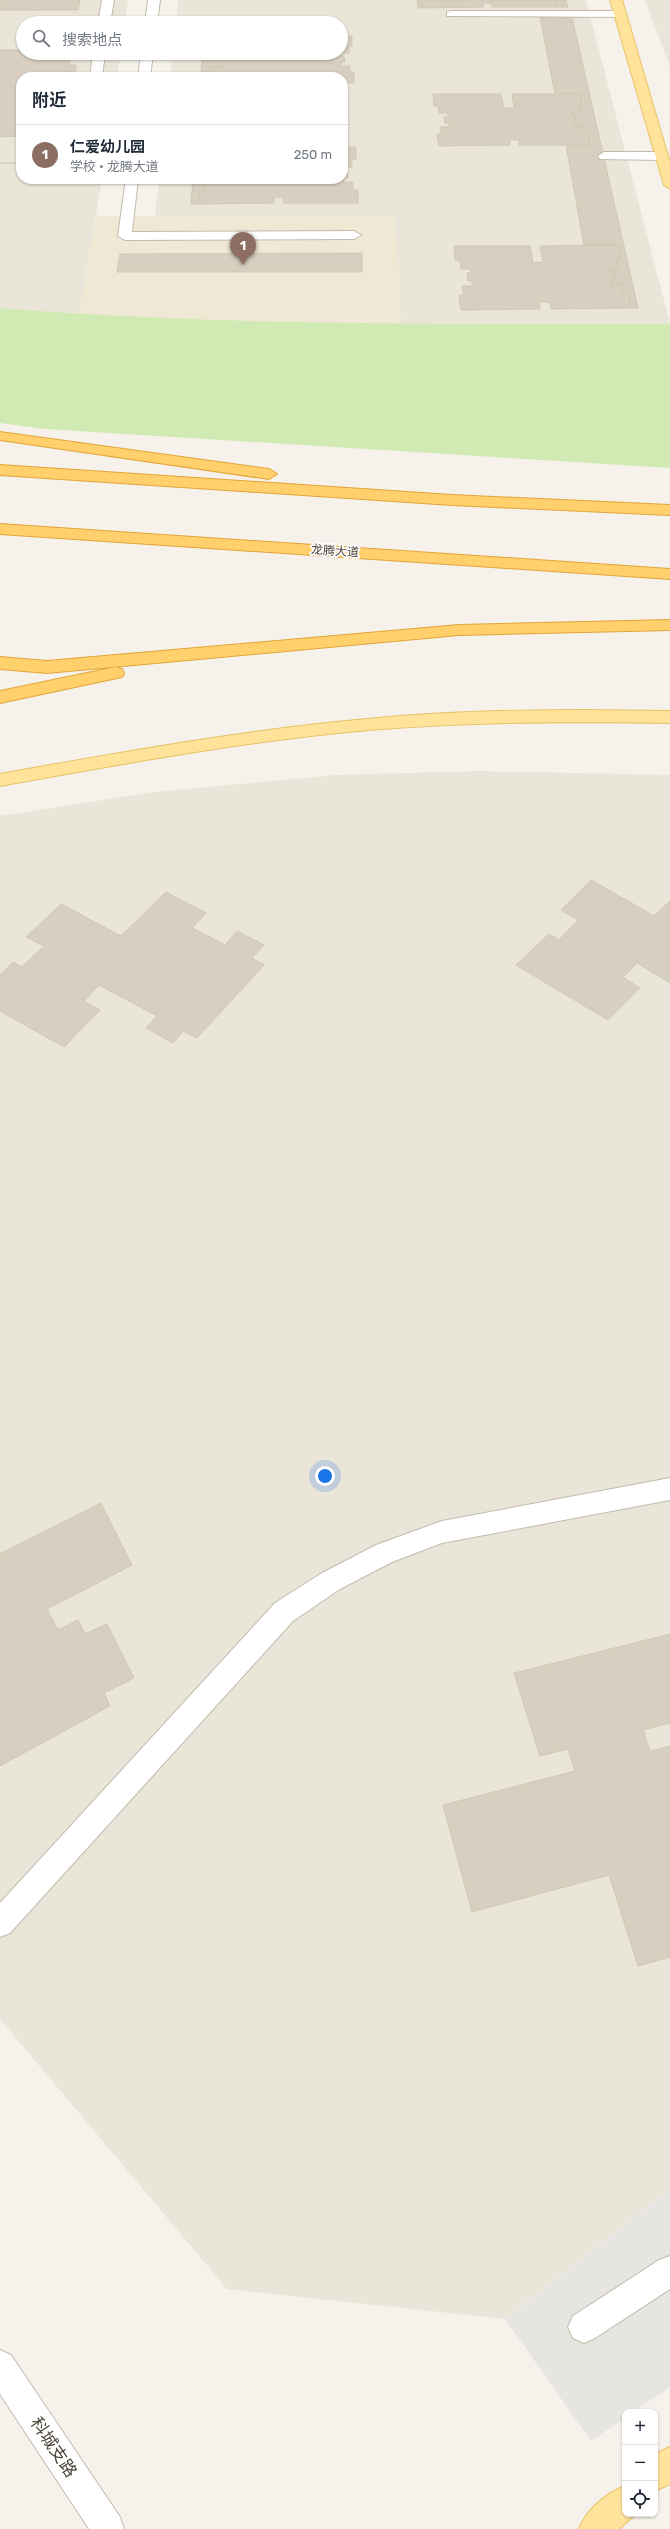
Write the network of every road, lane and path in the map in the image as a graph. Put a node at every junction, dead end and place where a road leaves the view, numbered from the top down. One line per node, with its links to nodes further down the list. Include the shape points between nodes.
1 (108, 0): 6 (street)
2 (154, 0): 7 (street)
3 (616, 0): 5 (main road)
4 (452, 14): 5 (street)
5 (620, 14): 13 (main road)
6 (105, 16)
7 (152, 16)
8 (98, 60): 10 (street)
9 (146, 60): 11 (street)
10 (97, 72)
11 (145, 72)
12 (604, 156): 13 (street)
13 (661, 156): 17 (main road)
14 (0, 163): 15 (path)
15 (16, 163)
16 (131, 184): 18 (street, via 125,236)
17 (670, 185)
18 (354, 235)
19 (0, 436): 21 (highway)
20 (0, 470): 21 (highway)
21 (452, 500): 22 (highway)
22 (670, 510)
23 (0, 529): 24 (highway, 龙腾大道)
24 (670, 574)
25 (670, 625): 26 (highway, via 459,630)
26 (235, 649): 27 (highway, via 47,667); 28 (highway)
27 (0, 663)
28 (0, 697)
29 (670, 717): 30 (main road, via 609,715 471,718 325,729 144,754)
30 (0, 780)
31 (670, 1489): 32 (street, via 442,1532 385,1553 331,1581 284,1612)
32 (0, 1923)
33 (670, 2271): 34 (street)
34 (584, 2327)
35 (0, 2366): 39 (street, 科城支路)
36 (670, 2463): 37 (main road)
37 (658, 2473)
38 (622, 2505): 40 (main road)
39 (108, 2529)
40 (595, 2529)

